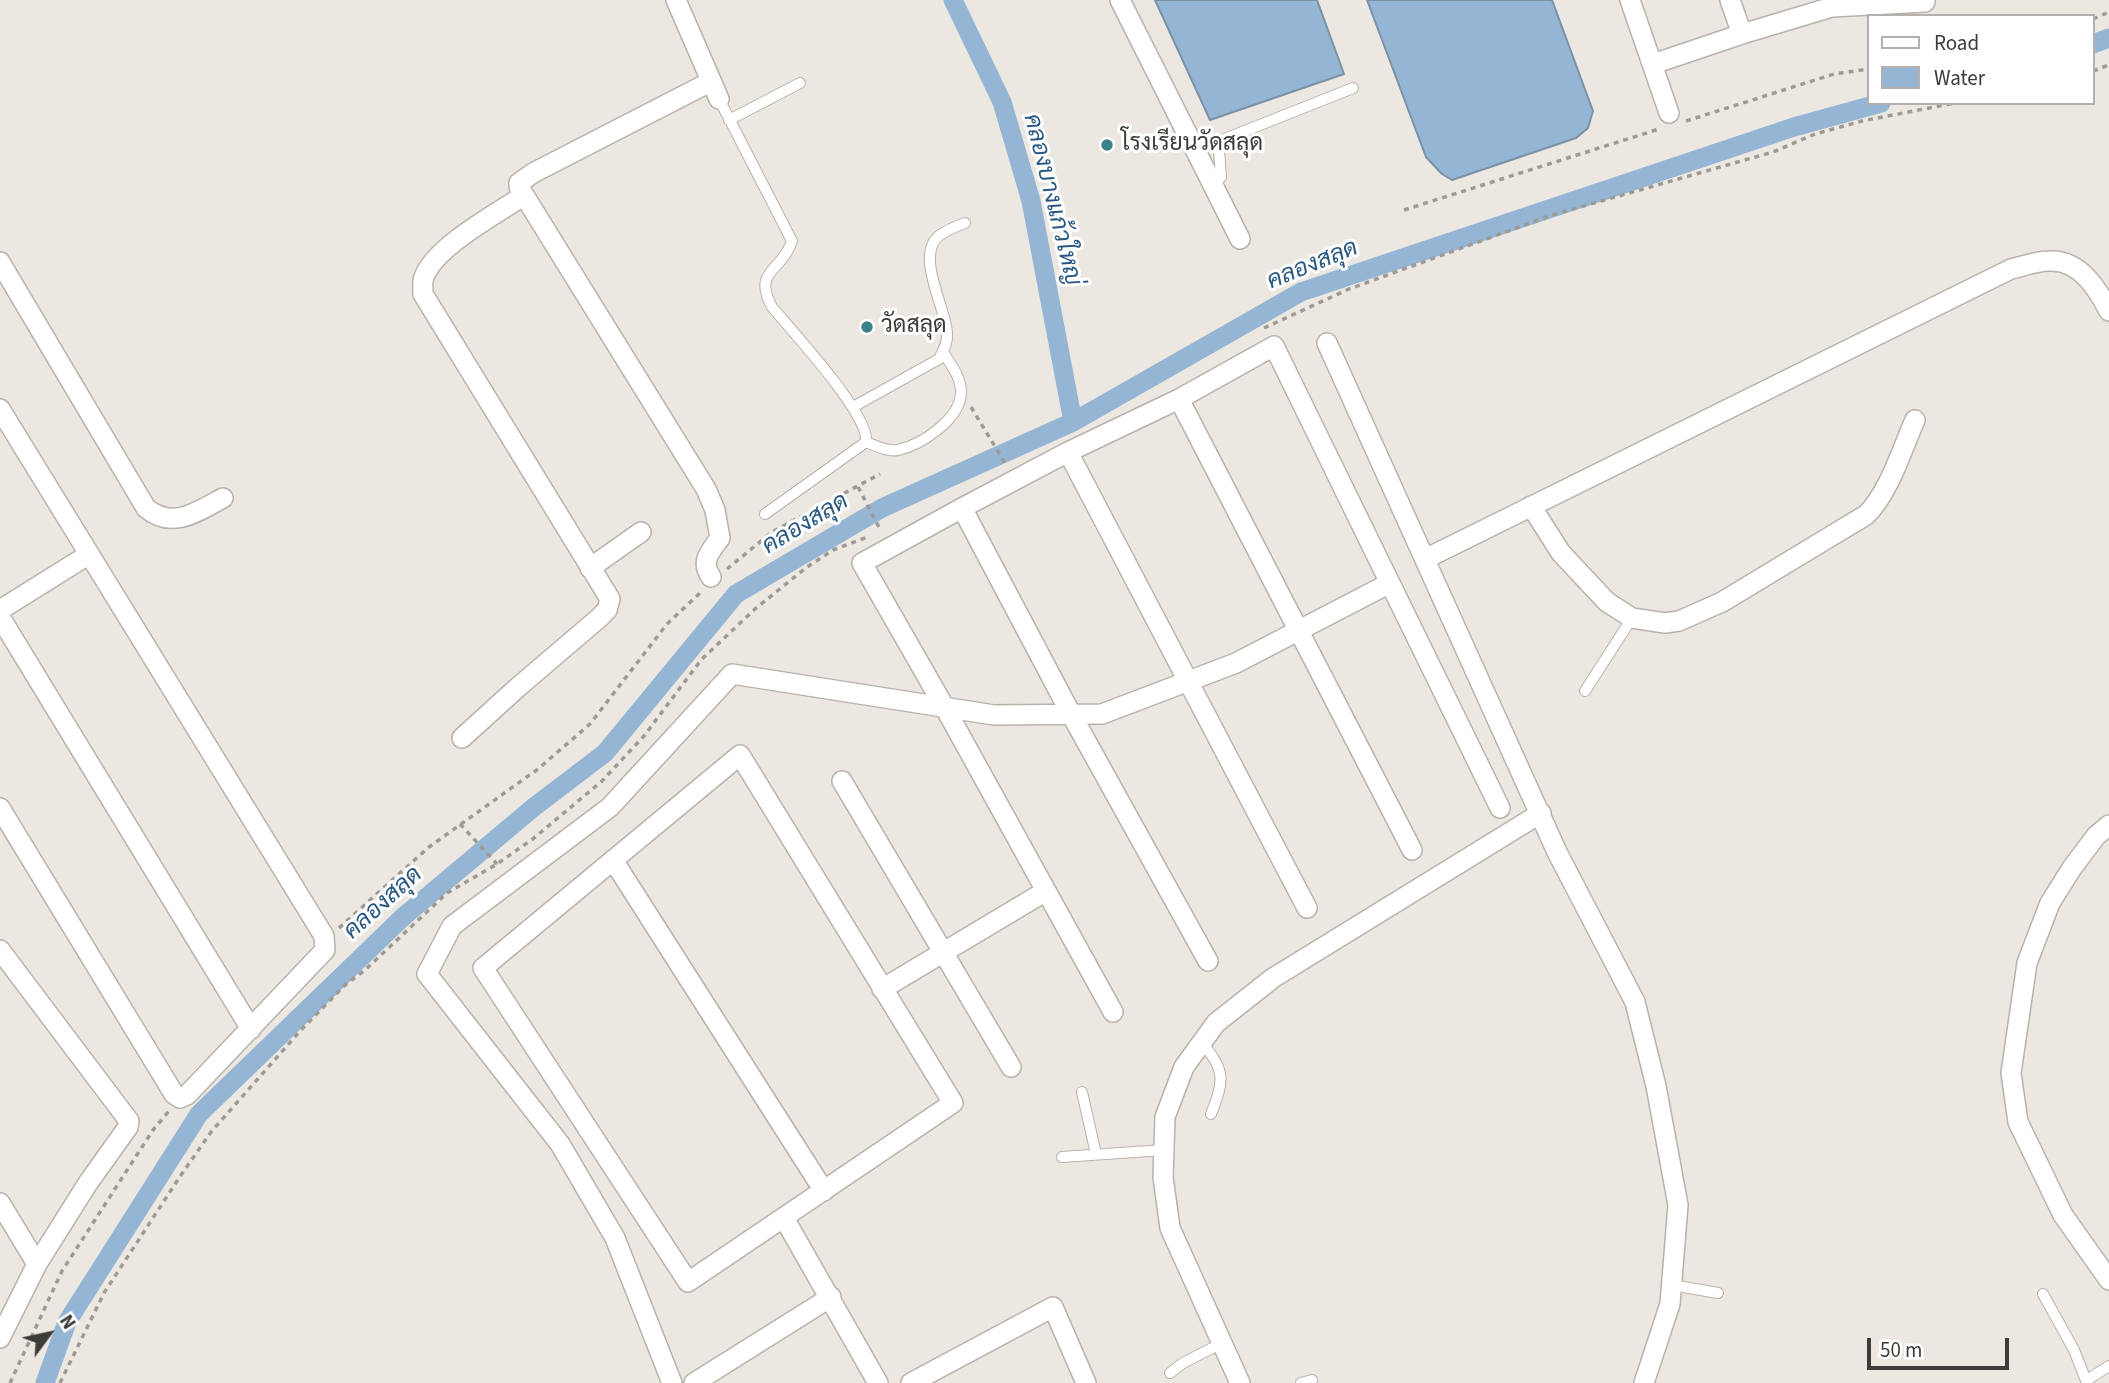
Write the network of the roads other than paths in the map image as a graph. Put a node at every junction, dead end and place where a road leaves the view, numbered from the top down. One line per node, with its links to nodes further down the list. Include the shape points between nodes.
1 (676, 0): 11 (street)
2 (1120, 0): 14 (street)
3 (1630, 0): 8 (street)
4 (1730, 0): 7 (street)
5 (1925, 2): 6 (street)
6 (1831, 4): 7 (street)
7 (1742, 34): 8 (street)
8 (1653, 64): 13 (street)
9 (800, 83): 12 (lane)
10 (1353, 88): 14 (lane, via 1222,140 1221,177)
11 (715, 91): 12 (lane); 15 (street, via 533,173 519,183)
12 (729, 120): 23 (lane, via 792,241 766,278 765,293)
13 (1672, 121)
14 (1213, 186): 17 (street)
15 (523, 196): 35 (street, via 432,262 423,279 423,294); 36 (street, via 706,489 720,538 705,561)
16 (965, 222): 21 (lane, via 938,236 929,250 947,334)
17 (1240, 239)
18 (0, 262): 28 (street, via 146,508 168,520 184,519)
19 (2109, 311): 29 (street, via 2097,289 2075,267 2051,260 2011,269)
20 (1327, 343): 34 (street)
21 (943, 352): 23 (lane, via 929,366); 26 (lane, via 961,390 946,424 898,450)
22 (1179, 399): 27 (street); 37 (street, via 1274,346); 41 (street)
23 (853, 407): 26 (lane)
24 (0, 409): 33 (street)
25 (1915, 420): 40 (street, via 1873,509 1853,524 1691,616 1665,623)
26 (866, 442): 31 (lane)
27 (1069, 452): 30 (street); 42 (street)
28 (223, 498)
29 (1531, 506): 34 (street); 40 (street, via 1561,554 1607,602)
30 (962, 508): 44 (street, via 862,563); 45 (street)
31 (765, 514)
32 (641, 532): 35 (street)
33 (88, 555): 38 (street); 61 (street, via 326,943 325,950)
34 (1425, 558): 50 (street)
35 (590, 568): 46 (street, via 610,599 607,610)
36 (713, 579)
37 (1390, 583): 41 (street); 49 (street)
38 (0, 610)
39 (0, 617): 61 (street)
40 (1632, 618): 43 (lane)
41 (1299, 631): 42 (street); 52 (street)
42 (1189, 681): 45 (street, via 1102,714); 55 (street)
43 (1585, 691)
44 (945, 708): 45 (street, via 994,715); 54 (street); 84 (street, via 732,674 610,807 452,926 427,974 560,1144 615,1238)
45 (1071, 714): 58 (street)
46 (462, 738)
47 (842, 781): 57 (street)
48 (0, 808): 61 (street, via 173,1094 187,1095)
49 (1500, 808)
50 (1541, 813): 62 (street, via 1273,978 1216,1023); 74 (street, via 1635,1002 1657,1086 1678,1205)
51 (2109, 825): 73 (street, via 2096,836 2050,903 2027,963 2011,1073 2018,1122 2063,1215)
52 (1412, 850)
53 (613, 860): 59 (street, via 740,755); 69 (street); 71 (street, via 483,968 688,1282)
54 (1046, 891): 57 (street); 60 (street)
55 (1307, 908)
56 (0, 950): 72 (street, via 129,1121)
57 (942, 953): 59 (street); 63 (street)
58 (1208, 961)
59 (882, 989): 69 (street, via 953,1103)
60 (1113, 1012)
61 (251, 1028)
62 (1202, 1043): 65 (lane, via 1222,1074); 66 (street, via 1184,1067 1165,1117)
63 (1011, 1067)
64 (1082, 1092): 67 (lane)
65 (1211, 1114)
66 (1164, 1150): 67 (lane); 79 (street, via 1170,1228)
67 (1096, 1154): 68 (lane)
68 (1062, 1157)
69 (824, 1191): 71 (street)
70 (0, 1203): 72 (street)
71 (784, 1218): 77 (street)
72 (37, 1264): 78 (street)
73 (2109, 1280)
74 (1672, 1285): 75 (lane); 91 (street)
75 (1718, 1293)
76 (2043, 1294): 83 (lane)
77 (831, 1297): 85 (street); 86 (street)
78 (0, 1338)
79 (1222, 1343): 81 (lane); 89 (street)
80 (2109, 1366): 83 (lane)
81 (1170, 1373)
82 (1312, 1380): 90 (lane)
83 (2087, 1382)
84 (672, 1383)
85 (694, 1383)
86 (878, 1383)
87 (911, 1383): 88 (street, via 1053,1307)
88 (1086, 1383)
89 (1240, 1383)
90 (1301, 1383)
91 (1644, 1383)

